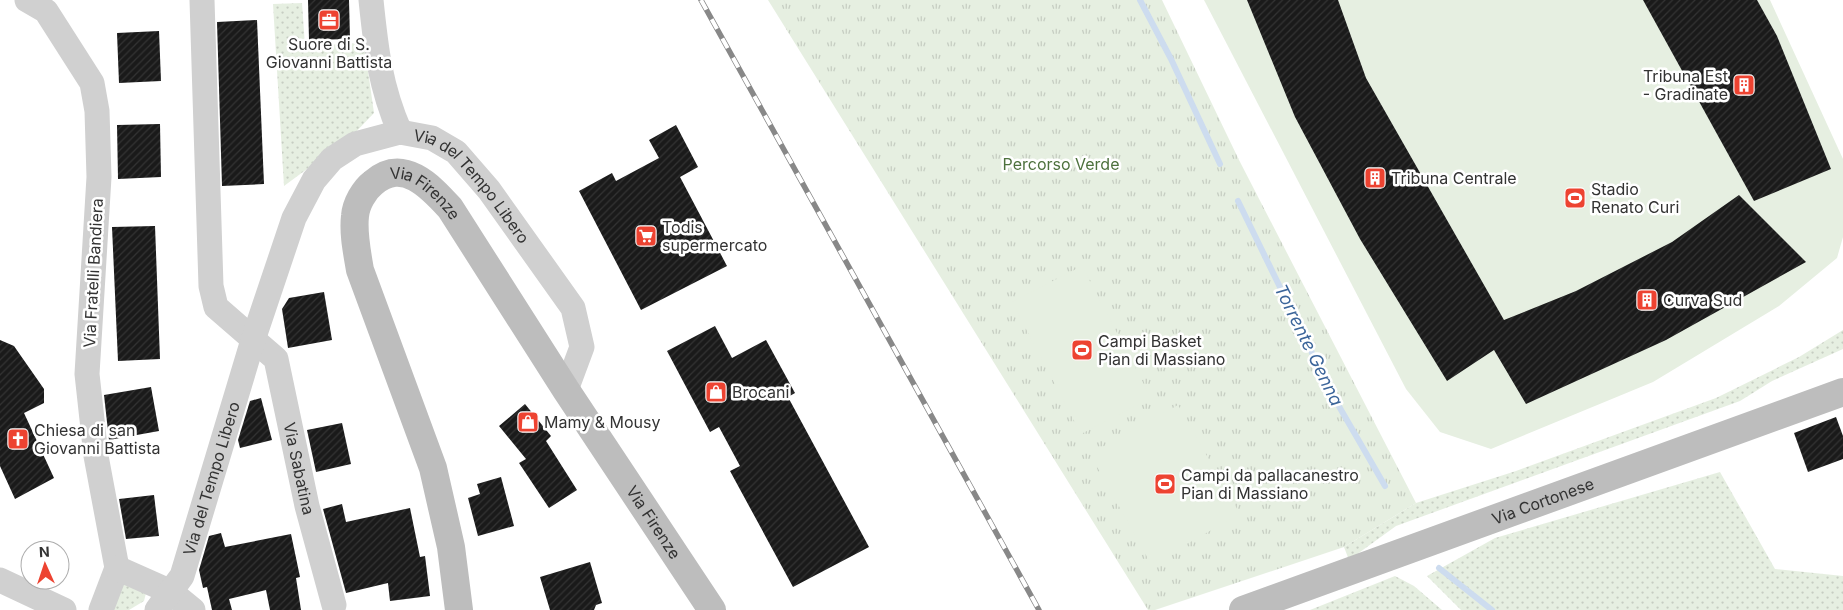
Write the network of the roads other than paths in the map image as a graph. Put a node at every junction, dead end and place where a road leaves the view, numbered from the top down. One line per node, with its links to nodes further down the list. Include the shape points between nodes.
1 (202, 0): 5 (street, via 211,286 216,307)
2 (371, 0): 4 (street, via 378,66 387,102)
3 (41, 4): 8 (street, Via Fratelli Bandiera, via 92,83 97,111 99,176 87,374 96,456)
4 (400, 132): 5 (street, Via del Tempo Libero, via 355,144 332,159 314,180 294,218); 6 (street, Via del Tempo Libero, via 432,138 456,152 489,190 573,308 582,347)
5 (253, 340): 10 (street, Via del Tempo Libero, via 182,576); 11 (street, Via Sabatina, via 276,359 307,506)
6 (566, 390): 15 (main road, Via Firenze, via 450,208 429,185 408,174 383,174 365,190 355,214 360,270 433,468 451,547); 16 (main road, Via Firenze)
7 (1843, 392): 17 (main road, Via Cortonese)
8 (117, 568): 10 (street); 13 (street)
9 (0, 580): 12 (street)
10 (164, 601): 14 (street)
11 (334, 605)
12 (64, 610)
13 (101, 610)
14 (193, 610)
15 (459, 610)
16 (712, 610)
17 (1243, 610)

